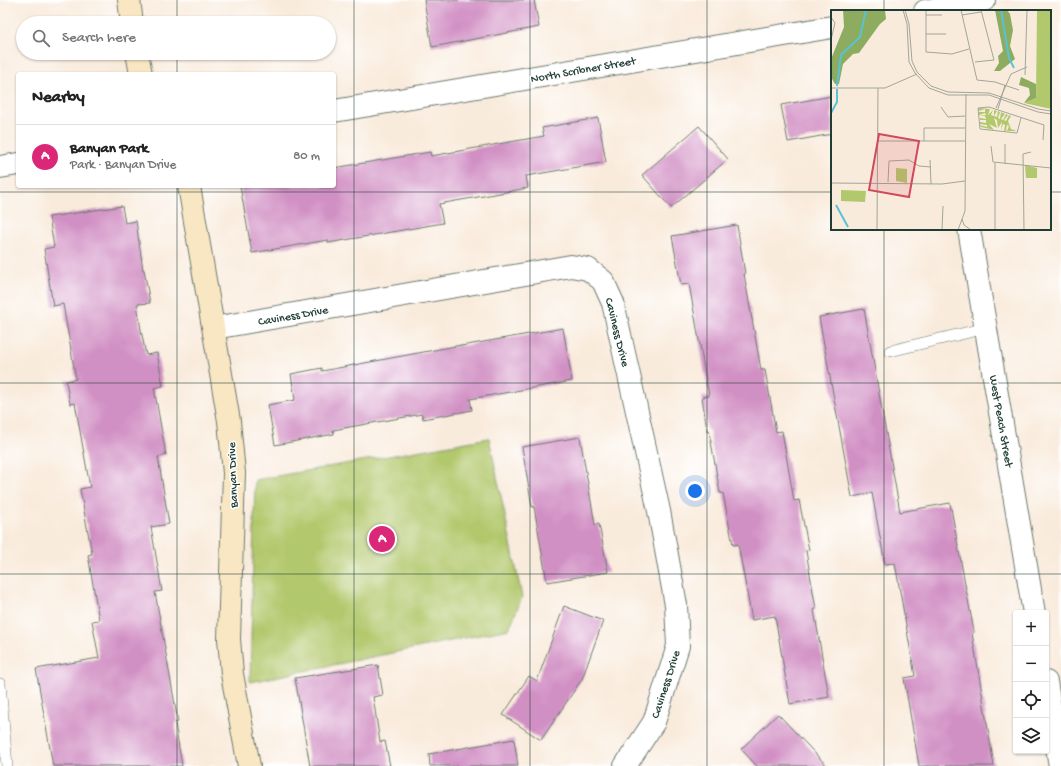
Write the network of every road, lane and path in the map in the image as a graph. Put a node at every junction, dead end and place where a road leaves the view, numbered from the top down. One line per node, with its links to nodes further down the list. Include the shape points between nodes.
1 (129, 0): 4 (street)
2 (984, 0): 3 (street)
3 (929, 8)
4 (131, 16)
5 (831, 27): 8 (street, North Scribner Street)
6 (138, 60): 7 (street)
7 (141, 72)
8 (336, 111)
9 (16, 164): 10 (street)
10 (0, 167)
11 (190, 188): 13 (street, Banyan Drive)
12 (969, 230): 14 (street, West Peach Street)
13 (214, 328): 20 (street, Banyan Drive, via 229,421 234,473 229,639 232,674); 21 (street, Caviness Drive, via 571,266 588,269 603,281 613,303 659,511 676,605 678,646 654,722)
14 (986, 328): 15 (lane); 16 (street, West Peach Street)
15 (890, 351)
16 (1033, 610)
17 (0, 684): 19 (lane)
18 (1049, 700): 22 (street)
19 (7, 766)
20 (249, 766)
21 (625, 766)
22 (1060, 766)

